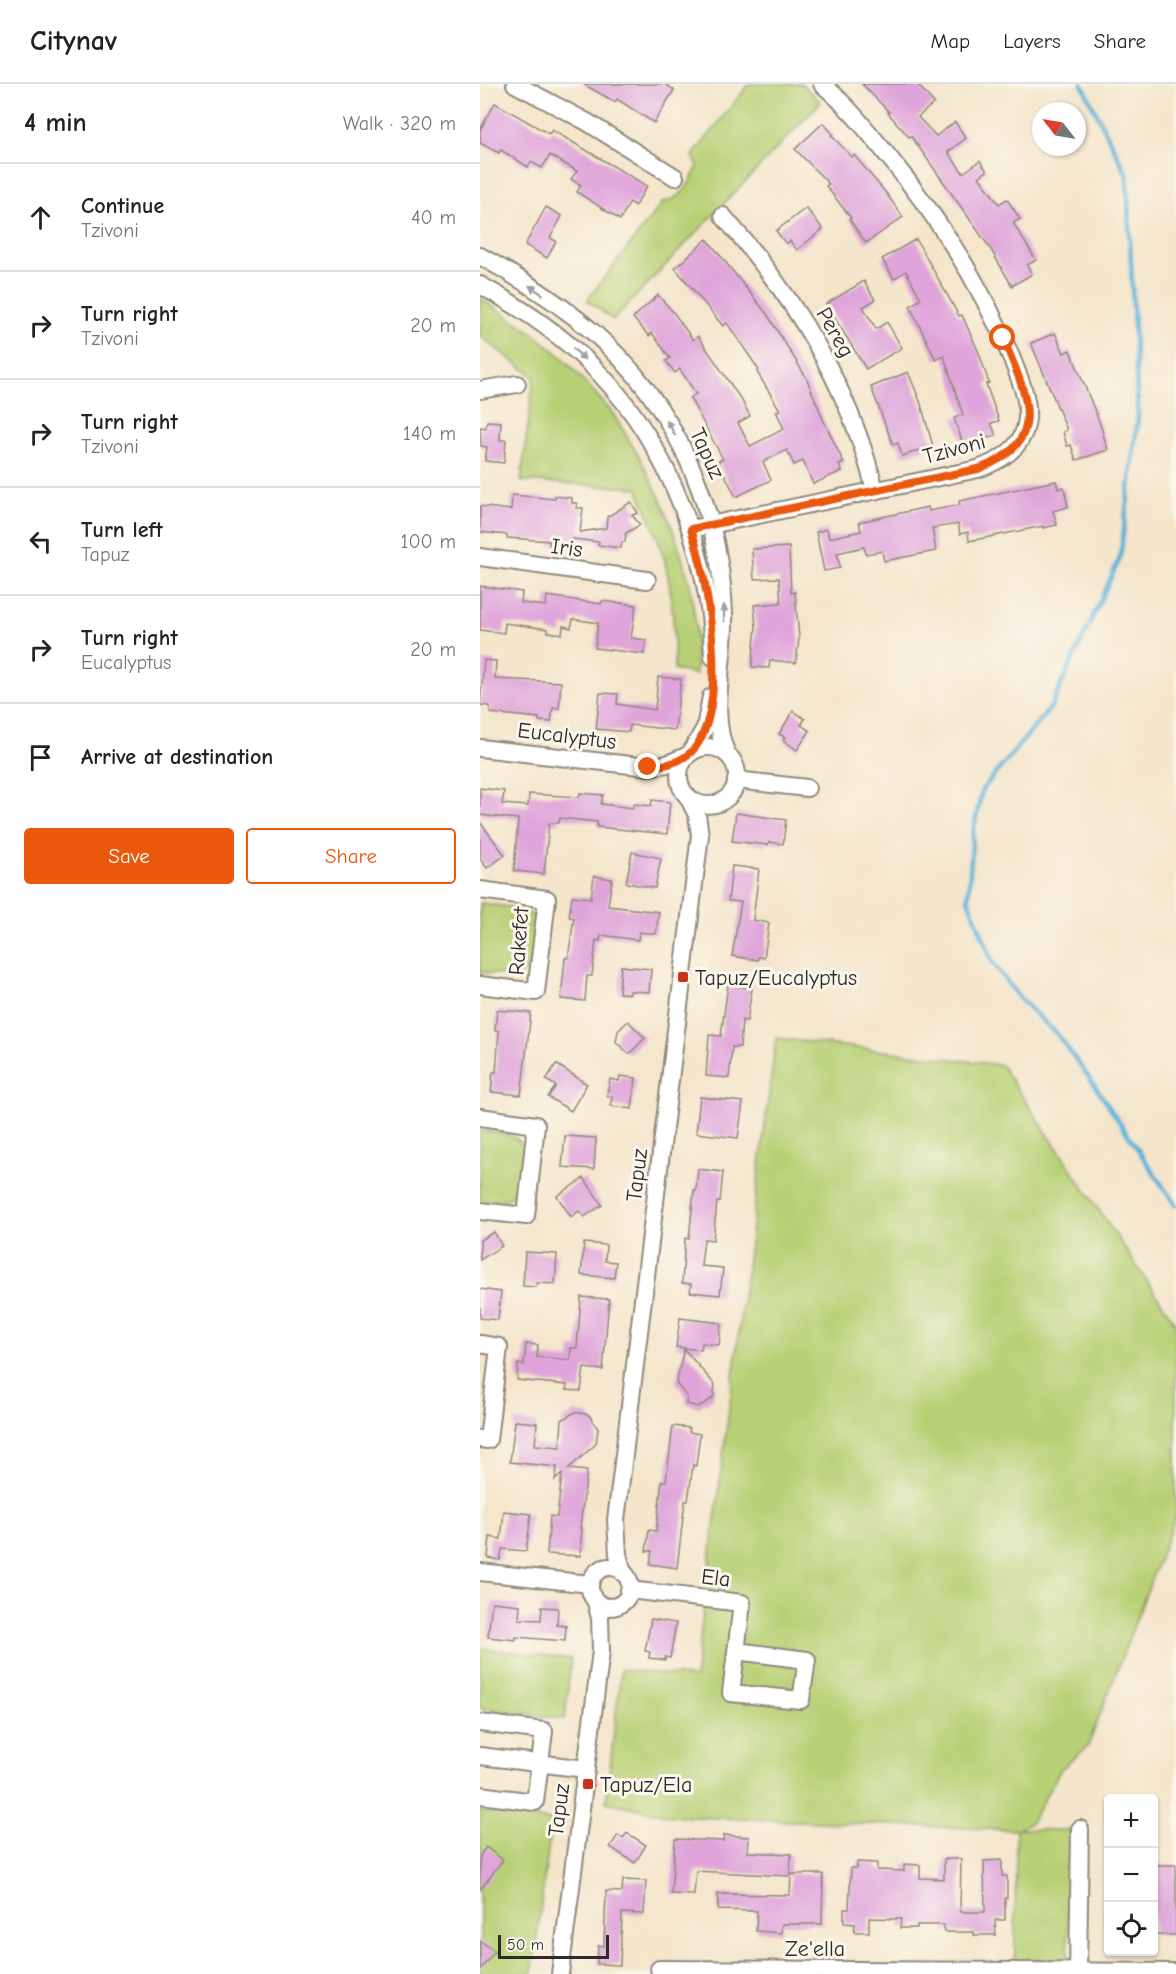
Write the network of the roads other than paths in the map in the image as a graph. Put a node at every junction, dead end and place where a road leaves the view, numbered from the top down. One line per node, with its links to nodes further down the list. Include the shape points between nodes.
1 (515, 84): 3 (street, via 587,122)
2 (822, 84): 9 (street, Tzivoni, via 902,173 956,249 1003,338 1028,415 1014,449 1004,457 978,469)
3 (675, 177)
4 (723, 216): 9 (street, Pereg, via 775,278 818,345 852,416)
5 (480, 256): 10 (street, Tapuz, one-way to 5, via 677,438 633,374 568,312)
6 (480, 285): 11 (street, Tapuz, one-way to 11, via 553,332 621,398 655,450)
7 (517, 384): 8 (street)
8 (480, 390)
9 (875, 490): 10 (street, Tzivoni)
10 (712, 524): 11 (street, Tzivoni); 16 (street, Tapuz, one-way to 10, via 719,710 723,586)
11 (691, 529): 15 (street, Tapuz, via 707,594 713,655 708,717 701,738)
12 (480, 557): 13 (street, Iris)
13 (647, 580)
14 (480, 748): 17 (street, Eucalyptus)
15 (688, 754): 16 (street, via 706,746); 17 (street, Eucalyptus, via 667,764); 20 (street, via 678,777)
16 (727, 754): 18 (street, via 734,763)
17 (648, 767): 20 (street, Eucalyptus, via 670,779)
18 (736, 780): 19 (street); 21 (street)
19 (807, 788)
20 (686, 795): 21 (street, via 703,804); 22 (street, Tapuz, via 697,815)
21 (721, 801): 22 (street, Tapuz)
22 (700, 835): 29 (street, Tapuz)
23 (480, 890): 24 (street, Rakefet, via 546,899 536,992)
24 (480, 985)
25 (480, 1117): 26 (street, via 536,1125 526,1216)
26 (480, 1211)
27 (480, 1344): 28 (street, via 499,1347 488,1440)
28 (480, 1439)
29 (616, 1520): 31 (street, Tapuz); 32 (street, Tapuz)
30 (480, 1572): 32 (street)
31 (623, 1573): 32 (street, via 612,1568); 33 (street, via 629,1582)
32 (594, 1578): 34 (street, via 590,1592)
33 (625, 1597): 34 (street, via 607,1607); 35 (street, Tapuz, via 609,1622); 36 (street, Ela, via 742,1603)
34 (596, 1602): 35 (street, Tapuz)
35 (601, 1651): 40 (street, Tapuz)
36 (736, 1652): 36 (street, Ela, via 731,1693 801,1700 807,1660)
37 (480, 1723): 39 (street, via 544,1731)
38 (480, 1756): 39 (street)
39 (540, 1763): 40 (street); 41 (street, via 536,1802)
40 (586, 1769): 46 (street, Tapuz)
41 (480, 1795)
42 (1080, 1829): 44 (street)
43 (659, 1970): 44 (street, Ze'ella)
44 (1078, 1972): 45 (street, Ze'ella)
45 (1176, 1972)
46 (560, 1974)

